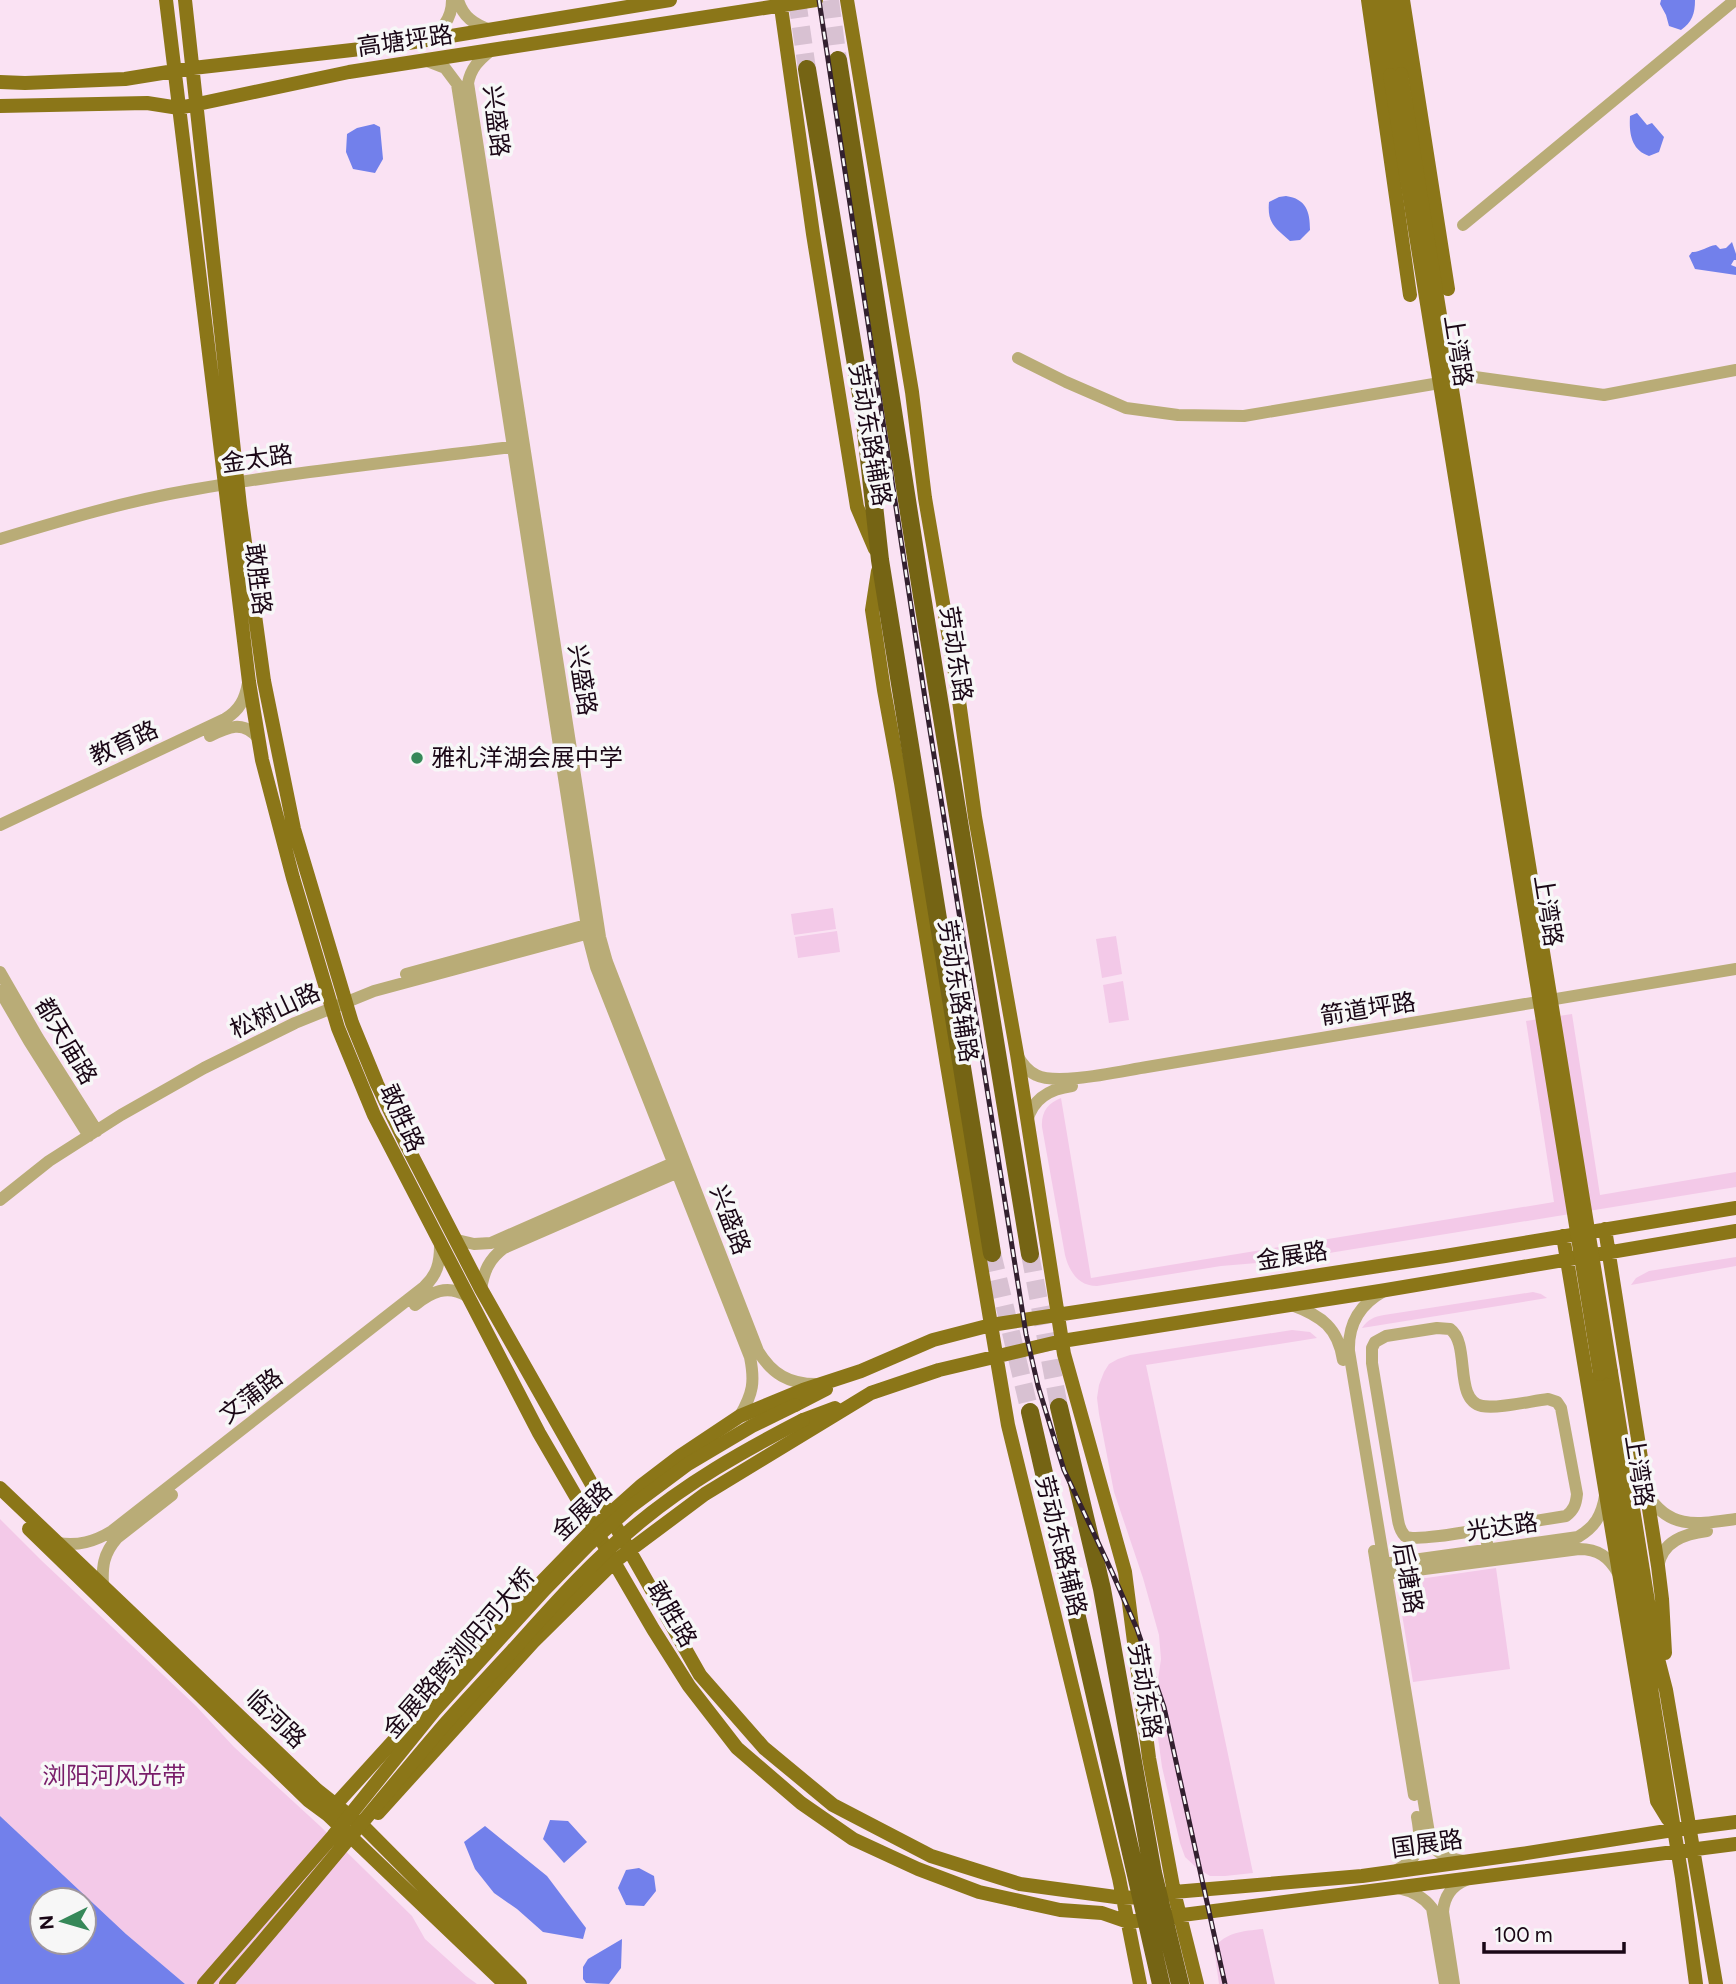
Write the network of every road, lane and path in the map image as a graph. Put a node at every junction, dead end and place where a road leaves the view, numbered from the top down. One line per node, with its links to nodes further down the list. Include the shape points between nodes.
1 (166, 0): 21 (main road, 敢胜路)
2 (185, 0): 19 (main road, 敢胜路)
3 (452, 0): 15 (street, via 451,15)
4 (458, 0): 14 (street, via 468,19)
5 (670, 0): 14 (main road, 高塘坪路)
6 (816, 0): 13 (main road, 高塘坪路)
7 (847, 0): 34 (main road, 劳动东路辅路, via 912,392)
8 (1368, 0): 29 (main road, 上湾路)
9 (1378, 0): 22 (main road, 上湾路)
10 (1390, 0): 22 (main road, 上湾路)
11 (1403, 0): 28 (main road, 上湾路)
12 (1735, 0): 27 (street)
13 (781, 3): 16 (main road, 高塘坪路); 37 (main road, 劳动东路辅路, via 857,507)
14 (490, 30): 15 (main road, 高塘坪路)
15 (425, 41): 19 (main road, 高塘坪路)
16 (490, 51): 18 (main road, 高塘坪路); 32 (street, 兴盛路, via 475,65 468,83)
17 (838, 60): 38 (highway, 劳动东路)
18 (426, 61): 24 (main road, 高塘坪路); 32 (street, 兴盛路, via 445,68 457,84)
19 (193, 68): 21 (main road, 高塘坪路); 24 (main road, 敢胜路)
20 (807, 69): 37 (highway, via 864,413)
21 (175, 72): 23 (main road, 高塘坪路, via 125,79); 26 (main road, 敢胜路)
22 (1396, 75): 74 (main road, 上湾路, bridge)
23 (0, 82)
24 (197, 103): 26 (main road, 高塘坪路); 33 (main road, 敢胜路)
25 (0, 106): 26 (main road, 高塘坪路, via 147,103)
26 (179, 108): 33 (main road, 敢胜路)
27 (1463, 225)
28 (1448, 289)
29 (1410, 295)
30 (1018, 358): 31 (street, via 1126,408 1224,416 1475,377 1604,395)
31 (1736, 370)
32 (518, 442): 33 (street, 金太路); 43 (street, 兴盛路)
33 (230, 480): 35 (street, 金太路, via 125,496); 36 (street, 金太路); 39 (main road, 敢胜路); 48 (main road, 敢胜路, via 294,829)
34 (925, 498): 38 (main road); 49 (main road, 劳动东路辅路)
35 (0, 530)
36 (0, 539)
37 (880, 560): 62 (highway); 70 (main road, 劳动东路辅路, via 872,610)
38 (922, 596): 63 (highway, 劳动东路)
39 (248, 682): 40 (main road, 敢胜路); 41 (street, 教育路, via 244,700 225,719)
40 (258, 738): 42 (street, 教育路, via 240,725 224,729); 48 (main road, 敢胜路, via 293,878)
41 (0, 825)
42 (0, 833)
43 (593, 927): 48 (street, 松树山路); 52 (street, 兴盛路)
44 (1736, 970): 49 (street, 箭道坪路, via 1057,1080 1036,1076)
45 (0, 972): 51 (street, 都天庙路)
46 (1736, 977): 50 (street, 箭道坪路, via 1059,1087 1034,1104)
47 (0, 991): 51 (street, 都天庙路)
48 (337, 1000): 51 (street, 松树山路, via 292,1015 201,1061 117,1107); 59 (main road, 敢胜路); 60 (main road, 敢胜路, via 338,1028 374,1115)
49 (1017, 1055): 50 (main road, 劳动东路辅路)
50 (1027, 1122): 69 (main road, 劳动东路辅路)
51 (91, 1130): 53 (street, 松树山路, via 45,1154); 54 (street, 松树山路)
52 (680, 1165): 59 (street, via 491,1242); 65 (street, via 504,1248 487,1266); 75 (street, 兴盛路, via 765,1362 794,1382); 80 (street, 兴盛路, via 750,1357 753,1384)
53 (0, 1190)
54 (0, 1200)
55 (1736, 1208): 56 (main road, 金展路)
56 (1605, 1229): 58 (main road, 金展路); 61 (main road, 上湾路)
57 (1736, 1231): 61 (main road, 金展路)
58 (1563, 1236): 64 (main road, 上湾路); 69 (main road, 金展路)
59 (457, 1240): 65 (main road, 敢胜路)
60 (440, 1246): 67 (main road, 敢胜路); 91 (street, 文蒲路, via 440,1261 424,1287 112,1531 88,1543)
61 (1609, 1252): 64 (main road, 金展路); 84 (main road, 上湾路)
62 (992, 1253)
63 (1030, 1254)
64 (1567, 1259): 66 (main road, 金展路); 83 (main road, 上湾路)
65 (481, 1289): 86 (main road, 敢胜路)
66 (1386, 1290): 68 (main road, 金展路); 96 (street, 后塘路, via 1360,1310 1349,1342)
67 (467, 1296): 88 (main road, 敢胜路); 98 (street, 文蒲路, via 445,1289 426,1295 117,1538 104,1556)
68 (1292, 1306): 71 (main road, 金展路); 96 (street, 后塘路, via 1314,1315 1337,1337)
69 (1058, 1314): 70 (main road, 金展路); 71 (main road, 劳动东路辅路)
70 (991, 1325): 72 (main road, 劳动东路辅路); 73 (main road, 金展路, via 933,1340)
71 (1062, 1341): 72 (main road, 金展路); 113 (main road, 劳动东路辅路, via 1125,1572 1149,1758)
72 (996, 1356): 76 (main road, 金展路); 113 (main road, 劳动东路辅路, via 1008,1425)
73 (861, 1371): 75 (main road, 金展路); 77 (main road, 金展路)
74 (1605, 1373): 99 (main road, 上湾路); 104 (main road, 上湾路)
75 (820, 1384): 80 (main road, 金展路)
76 (871, 1393): 81 (main road, 金展路); 93 (main road, 金展路, via 705,1494)
77 (795, 1405): 116 (main road, 金展路跨浏阳河大桥, bridge, via 688,1464 588,1545 434,1711)
78 (1059, 1407): 113 (highway, 劳动东路, via 1102,1589)
79 (1030, 1412): 113 (highway, 劳动东路)
80 (740, 1416): 86 (main road, 金展路, via 680,1456)
81 (803, 1420): 117 (main road, 金展路跨浏阳河大桥, bridge, via 694,1481 597,1560 445,1724)
82 (0, 1488): 91 (main road, 临河路)
83 (1606, 1492): 92 (street, 光达路, via 1600,1517 1578,1536); 97 (main road, 上湾路)
84 (1646, 1493): 87 (street, via 1658,1508 1682,1523); 95 (main road, 上湾路)
85 (0, 1501): 100 (main road, 临河路, via 308,1800)
86 (608, 1516): 88 (main road, 金展路); 93 (main road, 敢胜路)
87 (1736, 1519)
88 (595, 1527): 94 (main road, 敢胜路); 100 (main road, 金展路)
89 (1736, 1527): 95 (street, via 1679,1537 1665,1549)
90 (1485, 1529): 90 (street, via 1558,1518 1572,1511 1577,1494 1561,1408 1548,1399 1492,1406 1473,1402 1457,1337 1450,1329 1380,1338 1372,1348 1372,1363 1403,1534 1420,1538); 92 (street)
91 (58, 1543): 98 (main road, 临河路)
92 (1488, 1550): 96 (street, 光达路)
93 (629, 1552): 94 (main road, 金展路); 113 (main road, 敢胜路, via 699,1675 764,1748 833,1805 931,1856 1020,1884)
94 (614, 1562): 102 (main road, 金展路, via 527,1648); 115 (main road, 敢胜路, via 689,1686 737,1748 801,1803 853,1839 979,1892)
95 (1658, 1566): 99 (main road, 上湾路)
96 (1381, 1570): 97 (street, 光达路, via 1579,1549 1608,1558); 109 (street, 后塘路, via 1432,1846 1443,1856); 110 (street, 后塘路, via 1420,1840 1415,1857)
97 (1620, 1577): 104 (main road, 上湾路, via 1657,1801)
98 (103, 1586): 100 (main road, 临河路)
99 (1666, 1690): 103 (main road, 上湾路)
100 (332, 1809): 102 (main road, 临河路); 105 (main road, 临河路)
101 (1736, 1822): 103 (main road, 国展路)
102 (365, 1828): 105 (main road, 金展路); 119 (main road, 临河路)
103 (1689, 1828): 104 (main road, 国展路); 107 (main road, 上湾路)
104 (1674, 1830): 108 (main road, 上湾路); 109 (main road, 国展路)
105 (355, 1841): 118 (main road, 临河路)
106 (1736, 1844): 107 (main road, 国展路)
107 (1693, 1849): 108 (main road, 国展路); 127 (main road, 上湾路)
108 (1677, 1851): 111 (main road, 国展路); 126 (main road, 上湾路)
109 (1470, 1861): 110 (main road, 国展路)
110 (1393, 1872): 113 (main road, 国展路)
111 (1472, 1878): 112 (main road, 国展路); 125 (street, via 1454,1886 1443,1905)
112 (1397, 1888): 114 (main road, 国展路); 124 (street, via 1413,1892 1432,1908)
113 (1149, 1896): 114 (highway, 劳动东路); 115 (highway, 劳动东路)
114 (1172, 1917): 115 (main road, 国展路); 122 (highway, 劳动东路); 123 (main road)
115 (1137, 1921): 120 (main road); 121 (highway, 劳动东路)
116 (205, 1984)
117 (226, 1984)
118 (505, 1984)
119 (520, 1984)
120 (1140, 1984)
121 (1161, 1984)
122 (1180, 1984)
123 (1197, 1984)
124 (1445, 1984)
125 (1454, 1984)
126 (1696, 1984)
127 (1716, 1984)

